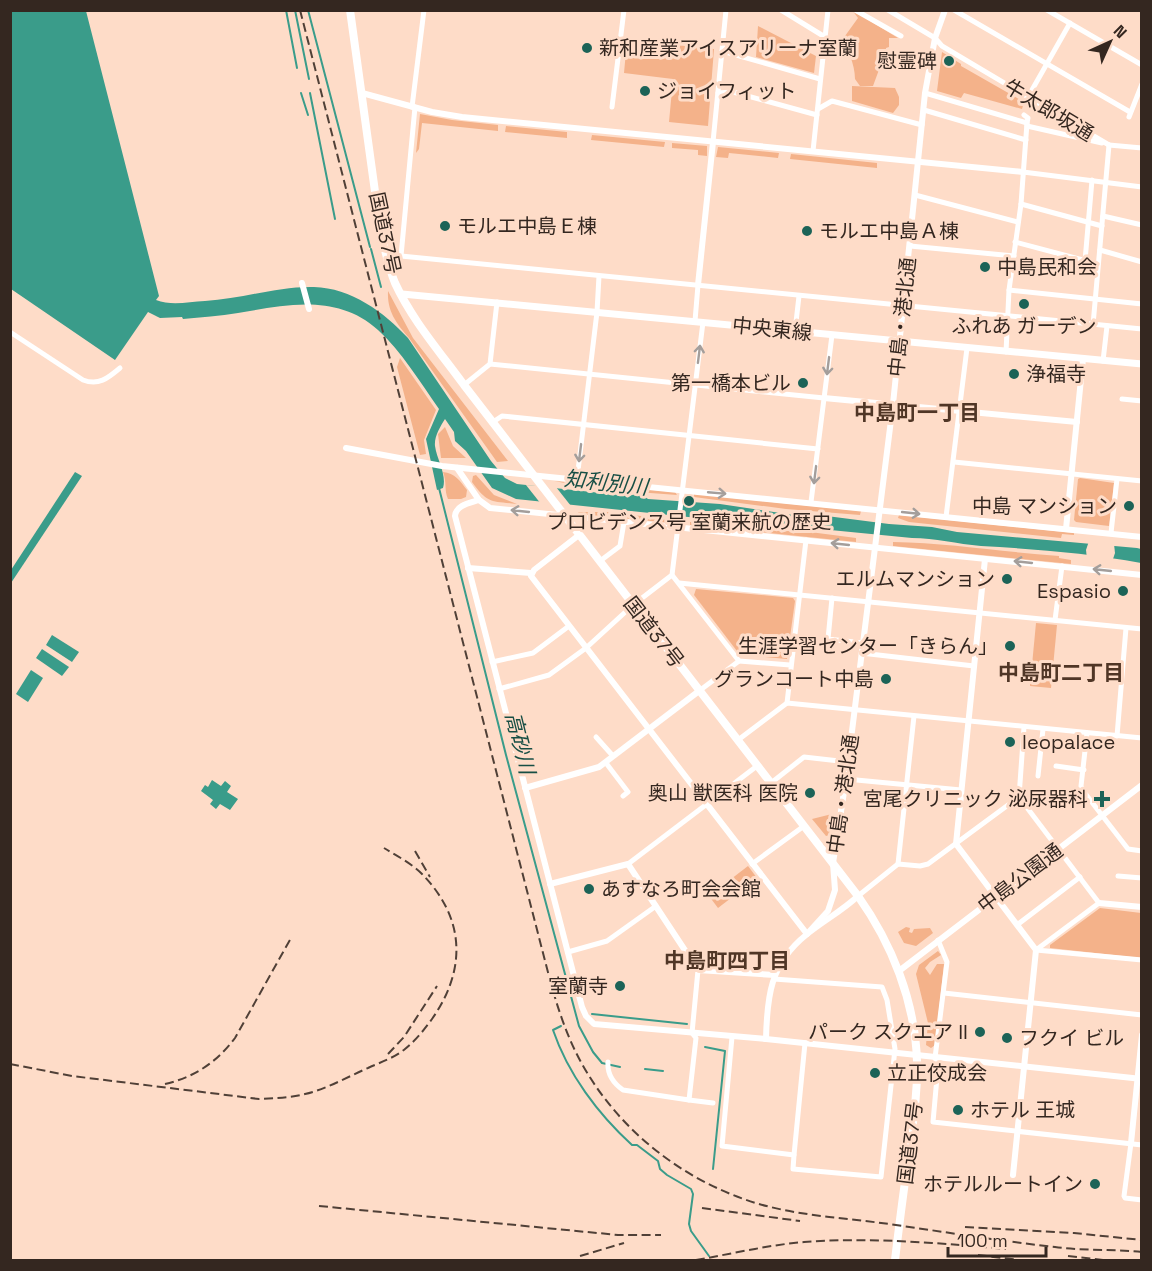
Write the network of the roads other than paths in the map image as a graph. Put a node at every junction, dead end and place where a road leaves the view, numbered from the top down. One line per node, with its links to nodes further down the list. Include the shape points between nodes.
1 (350, 10): 21 (highway, 国道37号)
2 (424, 10): 25 (street)
3 (624, 10): 26 (street)
4 (726, 10): 16 (street)
5 (781, 10): 14 (street)
6 (828, 10): 14 (street)
7 (855, 10): 13 (street)
8 (888, 10): 15 (street, 牛太郎坂通)
9 (945, 10): 15 (street, 中島・港北通)
10 (954, 10): 17 (street)
11 (1047, 10): 12 (street)
12 (1070, 24): 17 (street); 18 (street)
13 (902, 36)
14 (825, 37): 19 (street)
15 (935, 38): 23 (street, 中島・港北通); 24 (street, 牛太郎坂通, via 942,46)
16 (722, 51): 19 (street); 22 (street)
17 (1048, 63): 20 (street, via 1130,114); 24 (street)
18 (1142, 65)
19 (820, 79): 28 (street)
20 (1142, 84)
21 (362, 93): 25 (street); 60 (highway, 国道37号, via 381,236)
22 (718, 93): 28 (street, via 734,92); 33 (street)
23 (925, 93): 27 (street, 中島・港北通); 30 (street)
24 (1028, 97): 34 (street, 牛太郎坂通)
25 (414, 107): 33 (street, via 462,117); 56 (street, via 401,256)
26 (612, 107)
27 (924, 110): 31 (street, 中島・港北通); 32 (street)
28 (817, 112): 31 (street, via 832,101); 36 (street)
29 (1024, 115): 30 (street)
30 (1027, 124): 32 (street); 34 (street)
31 (922, 125): 37 (street, 中島・港北通)
32 (1026, 140): 38 (street)
33 (713, 142): 36 (street); 58 (street)
34 (1108, 145): 35 (street); 40 (street, 牛太郎坂通)
35 (1142, 148)
36 (813, 151): 37 (street)
37 (918, 162): 38 (street); 42 (street, 中島・港北通)
38 (1023, 172): 39 (street); 43 (street)
39 (1092, 180): 40 (street); 46 (street)
40 (1106, 182): 41 (street); 44 (street, 牛太郎坂通)
41 (1142, 187)
42 (915, 195): 45 (street); 50 (street, 中島・港北通)
43 (1021, 204): 45 (street); 46 (street)
44 (1103, 216): 47 (street); 48 (street, 牛太郎坂通)
45 (1018, 222): 49 (street)
46 (1088, 222): 48 (street); 53 (street)
47 (1142, 225)
48 (1102, 226): 51 (street, 牛太郎坂通)
49 (1015, 242): 52 (street); 53 (street)
50 (909, 246): 52 (street); 65 (street, 中島・港北通)
51 (1100, 250): 54 (street); 55 (street, 牛太郎坂通)
52 (1014, 256): 59 (street)
53 (1085, 261): 55 (street)
54 (1142, 262)
55 (1098, 264): 62 (street, 牛太郎坂通)
56 (599, 276): 58 (street); 67 (street)
57 (302, 283): 66 (street)
58 (698, 285): 61 (street); 69 (street)
59 (1009, 290): 62 (street); 68 (street)
60 (402, 294): 63 (main road, 中央東線); 85 (highway, 国道37号)
61 (799, 296): 65 (street); 73 (street)
62 (1095, 300): 64 (street); 70 (street, 牛太郎坂通)
63 (497, 302): 67 (main road, 中央東線); 81 (street)
64 (1142, 304)
65 (903, 306): 68 (street); 76 (street, 中島・港北通)
66 (309, 309)
67 (597, 312): 69 (main road, 中央東線); 84 (street)
68 (1007, 316): 70 (street); 78 (street)
69 (699, 322): 73 (main road, 中央東線); 86 (street, one-way to 69)
70 (1093, 325): 71 (street)
71 (1107, 326): 72 (street); 80 (street)
72 (1142, 329)
73 (795, 331): 75 (main road, 中央東線)
74 (10, 332): 83 (street, via 90,383 108,379)
75 (832, 335): 76 (main road, 中央東線); 87 (street, one-way to 87)
76 (899, 342): 77 (main road, 中央東線); 90 (street, 中島・港北通)
77 (967, 348): 78 (main road, 中央東線); 91 (street)
78 (1006, 352): 79 (main road, 中央東線)
79 (1083, 359): 80 (main road, 中央東線); 93 (street)
80 (1103, 361): 82 (main road, 中央東線)
81 (489, 364): 84 (street); 85 (street)
82 (1142, 364)
83 (120, 368)
84 (590, 374): 86 (street); 94 (street)
85 (464, 385): 92 (highway, 国道37号)
86 (695, 385): 87 (street); 95 (street)
87 (824, 398): 90 (street); 97 (street)
88 (1122, 399): 89 (street)
89 (1142, 401)
90 (892, 404): 91 (street); 108 (street, 中島・港北通)
91 (960, 411): 93 (street); 98 (street)
92 (493, 422): 94 (street, via 502,416); 101 (highway, 国道37号)
93 (1077, 422): 100 (street)
94 (584, 424): 95 (street); 102 (street, one-way to 102)
95 (688, 436): 97 (street); 105 (street)
96 (346, 448): 99 (street)
97 (818, 448): 107 (street, one-way to 107)
98 (954, 462): 100 (street); 110 (street)
99 (457, 468): 101 (street); 106 (street)
100 (1072, 474): 103 (street); 113 (street)
101 (534, 475): 102 (street); 109 (highway, 国道37号)
102 (577, 479): 105 (street)
103 (1117, 479): 104 (street); 114 (street)
104 (1142, 482)
105 (682, 489): 107 (street, one-way to 107); 112 (street)
106 (478, 500): 109 (street, one-way to 106, via 490,508); 122 (street, via 456,511)
107 (811, 502): 108 (street)
108 (879, 510): 110 (street, one-way to 110); 118 (street, 中島・港北通)
109 (565, 516): 111 (street); 115 (highway, 国道37号)
110 (946, 516): 113 (street)
111 (624, 522): 112 (street); 120 (street, via 620,546)
112 (677, 527): 117 (street); 125 (street)
113 (1066, 529): 114 (street)
114 (1111, 533): 116 (street)
115 (579, 534): 120 (highway, 国道37号); 123 (street)
116 (1142, 537)
117 (806, 540): 118 (street, one-way to 117); 127 (street)
118 (874, 548): 119 (street); 129 (street, 中島・港北通)
119 (985, 559): 121 (street, one-way to 119); 131 (street)
120 (600, 561): 130 (highway, 国道37号)
121 (1062, 566): 124 (street, one-way to 121); 132 (street)
122 (468, 568): 123 (street); 140 (street)
123 (531, 573): 133 (street)
124 (1142, 574)
125 (672, 575): 126 (street); 130 (street)
126 (679, 583): 127 (street); 139 (street)
127 (800, 595): 128 (street); 141 (street)
128 (832, 598): 129 (street); 136 (street, via 828,639)
129 (867, 602): 131 (street); 136 (street, 中島・港北通)
130 (633, 605): 137 (street); 144 (highway, 国道37号)
131 (979, 612): 132 (street); 142 (street)
132 (1055, 620): 134 (street)
133 (569, 626): 137 (street); 140 (street, via 533,652)
134 (1126, 627): 135 (street); 153 (street)
135 (1142, 629)
136 (862, 643): 138 (street, 中島・港北通)
137 (586, 648): 143 (street, via 549,675); 150 (street)
138 (861, 653): 142 (street); 146 (street, 中島・港北通)
139 (739, 661): 141 (street); 144 (street)
140 (492, 662): 143 (street)
141 (790, 665): 145 (street)
142 (974, 666): 148 (street)
143 (499, 689): 168 (street)
144 (699, 691): 150 (street); 156 (highway, 国道37号)
145 (787, 703): 146 (street); 156 (street)
146 (854, 710): 147 (street); 158 (street, 中島・港北通)
147 (914, 716): 148 (street); 166 (street)
148 (968, 721): 149 (street); 169 (street)
149 (1024, 727): 151 (street); 171 (street)
150 (649, 729): 157 (street); 172 (street)
151 (1043, 729): 152 (street); 163 (street)
152 (1087, 733): 153 (street); 162 (street)
153 (1117, 736): 155 (street)
154 (596, 737): 157 (street)
155 (1142, 738)
156 (738, 740): 160 (highway, 国道37号)
157 (614, 756): 159 (street)
158 (848, 762): 164 (street, 中島・港北通); 165 (street, via 804,757)
159 (606, 763): 168 (street); 170 (street, via 628,792)
160 (757, 766): 165 (highway, 国道37号); 172 (street)
161 (1056, 766): 162 (street)
162 (1084, 770): 173 (street, via 1081,786)
163 (1038, 776)
164 (846, 779): 166 (street); 178 (street, 中島・港北通)
165 (771, 783): 174 (highway, 国道37号)
166 (906, 785): 169 (street); 181 (street)
167 (1142, 785): 173 (street, 中島公園通)
168 (525, 788): 185 (street)
169 (961, 790): 175 (street)
170 (624, 796)
171 (1019, 797): 175 (street); 176 (street)
172 (707, 804): 179 (street); 180 (street)
173 (1102, 815): 176 (street, 中島公園通); 177 (street, via 1128,849)
174 (804, 826): 178 (highway, 国道37号); 180 (street)
175 (956, 844): 181 (street, via 924,866); 187 (street)
176 (1058, 849): 183 (street); 187 (street, 中島公園通)
177 (1142, 851)
178 (833, 863): 186 (highway, 国道37号); 192 (street, 中島・港北通, via 835,890 831,905)
179 (628, 864): 185 (street); 189 (street)
180 (752, 864): 192 (street)
181 (898, 864): 186 (street)
182 (1118, 876): 184 (street)
183 (1080, 877): 188 (street); 191 (street)
184 (1142, 878)
185 (550, 884): 195 (street)
186 (858, 896): 192 (street); 198 (highway, 国道37号, via 880,929)
187 (995, 897): 191 (street); 193 (street, 中島公園通)
188 (1099, 903): 190 (street); 194 (street)
189 (656, 906): 195 (street, via 607,940); 197 (street)
190 (1142, 907)
191 (1017, 925): 194 (street)
192 (807, 934): 199 (street, via 785,957)
193 (938, 940): 198 (street, 中島公園通); 200 (street, via 947,962)
194 (1036, 950): 196 (street); 201 (street)
195 (568, 952): 203 (street, via 589,1021)
196 (1142, 960)
197 (698, 970): 199 (street); 203 (street)
198 (899, 971): 221 (highway, 国道37号, via 917,1066)
199 (774, 977): 206 (street, via 767,1003); 208 (street, via 882,987)
200 (944, 993): 201 (street); 209 (street)
201 (1031, 1003): 202 (street); 211 (street)
202 (1142, 1015)
203 (692, 1033): 205 (street); 213 (street, via 696,1038)
204 (1142, 1035): 212 (street)
205 (732, 1037): 206 (street); 218 (street, via 722,1146)
206 (765, 1039): 207 (street)
207 (805, 1043): 208 (street); 218 (street)
208 (894, 1054): 209 (street); 218 (street, via 881,1177 793,1169)
209 (935, 1058): 211 (street); 215 (street, via 938,1066 933,1122)
210 (608, 1062): 213 (street, via 607,1070 623,1090)
211 (1024, 1067): 212 (street); 215 (street)
212 (1139, 1079): 216 (street)
213 (689, 1100): 214 (street)
214 (713, 1103)
215 (1018, 1132): 216 (street); 219 (street)
216 (1131, 1143): 217 (street); 220 (street, via 1124,1196)
217 (1142, 1144)
218 (794, 1155)
219 (1014, 1175)
220 (1142, 1200)
221 (895, 1260)

